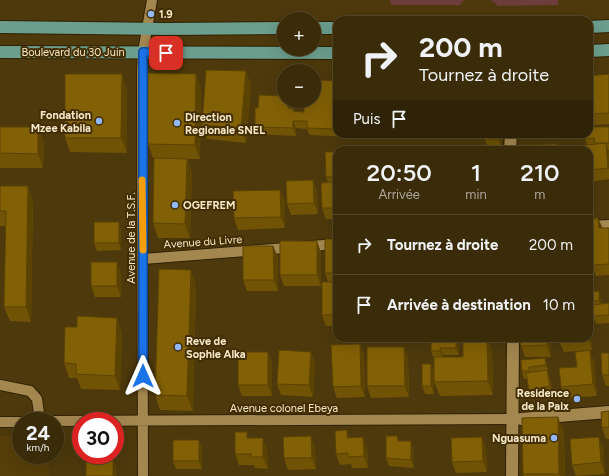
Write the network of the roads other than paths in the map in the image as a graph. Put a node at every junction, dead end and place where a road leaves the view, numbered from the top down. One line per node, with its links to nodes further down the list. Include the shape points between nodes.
1 (152, 0): 8 (street, Avenue de la T.S.F.)
2 (609, 26): 4 (main road)
3 (0, 27): 8 (main road)
4 (593, 27)
5 (277, 28): 8 (main road)
6 (321, 28): 7 (main road)
7 (333, 28)
8 (147, 29): 12 (street, Avenue de la T.S.F.)
9 (609, 50): 10 (main road)
10 (593, 51)
11 (0, 52): 12 (main road, Boulevard du 30 Juin)
12 (143, 52): 13 (main road, Boulevard du 30 Juin); 17 (street, Avenue de la T.S.F.)
13 (333, 53)
14 (609, 225): 15 (street)
15 (593, 226)
16 (333, 244): 17 (street, Avenue du Livre)
17 (143, 259): 22 (street, Avenue de la T.S.F.)
18 (513, 342): 23 (main road)
19 (0, 385): 20 (street, via 30,391 37,399)
20 (39, 412)
21 (609, 412): 23 (main road)
22 (143, 420): 23 (street, Avenue colonel Ebeya); 24 (street, Avenue colonel Ebeya); 27 (street, Avenue de la T.S.F.)
23 (513, 420): 28 (main road)
24 (64, 421)
25 (0, 422): 26 (street)
26 (12, 422)
27 (143, 476)
28 (512, 476)

